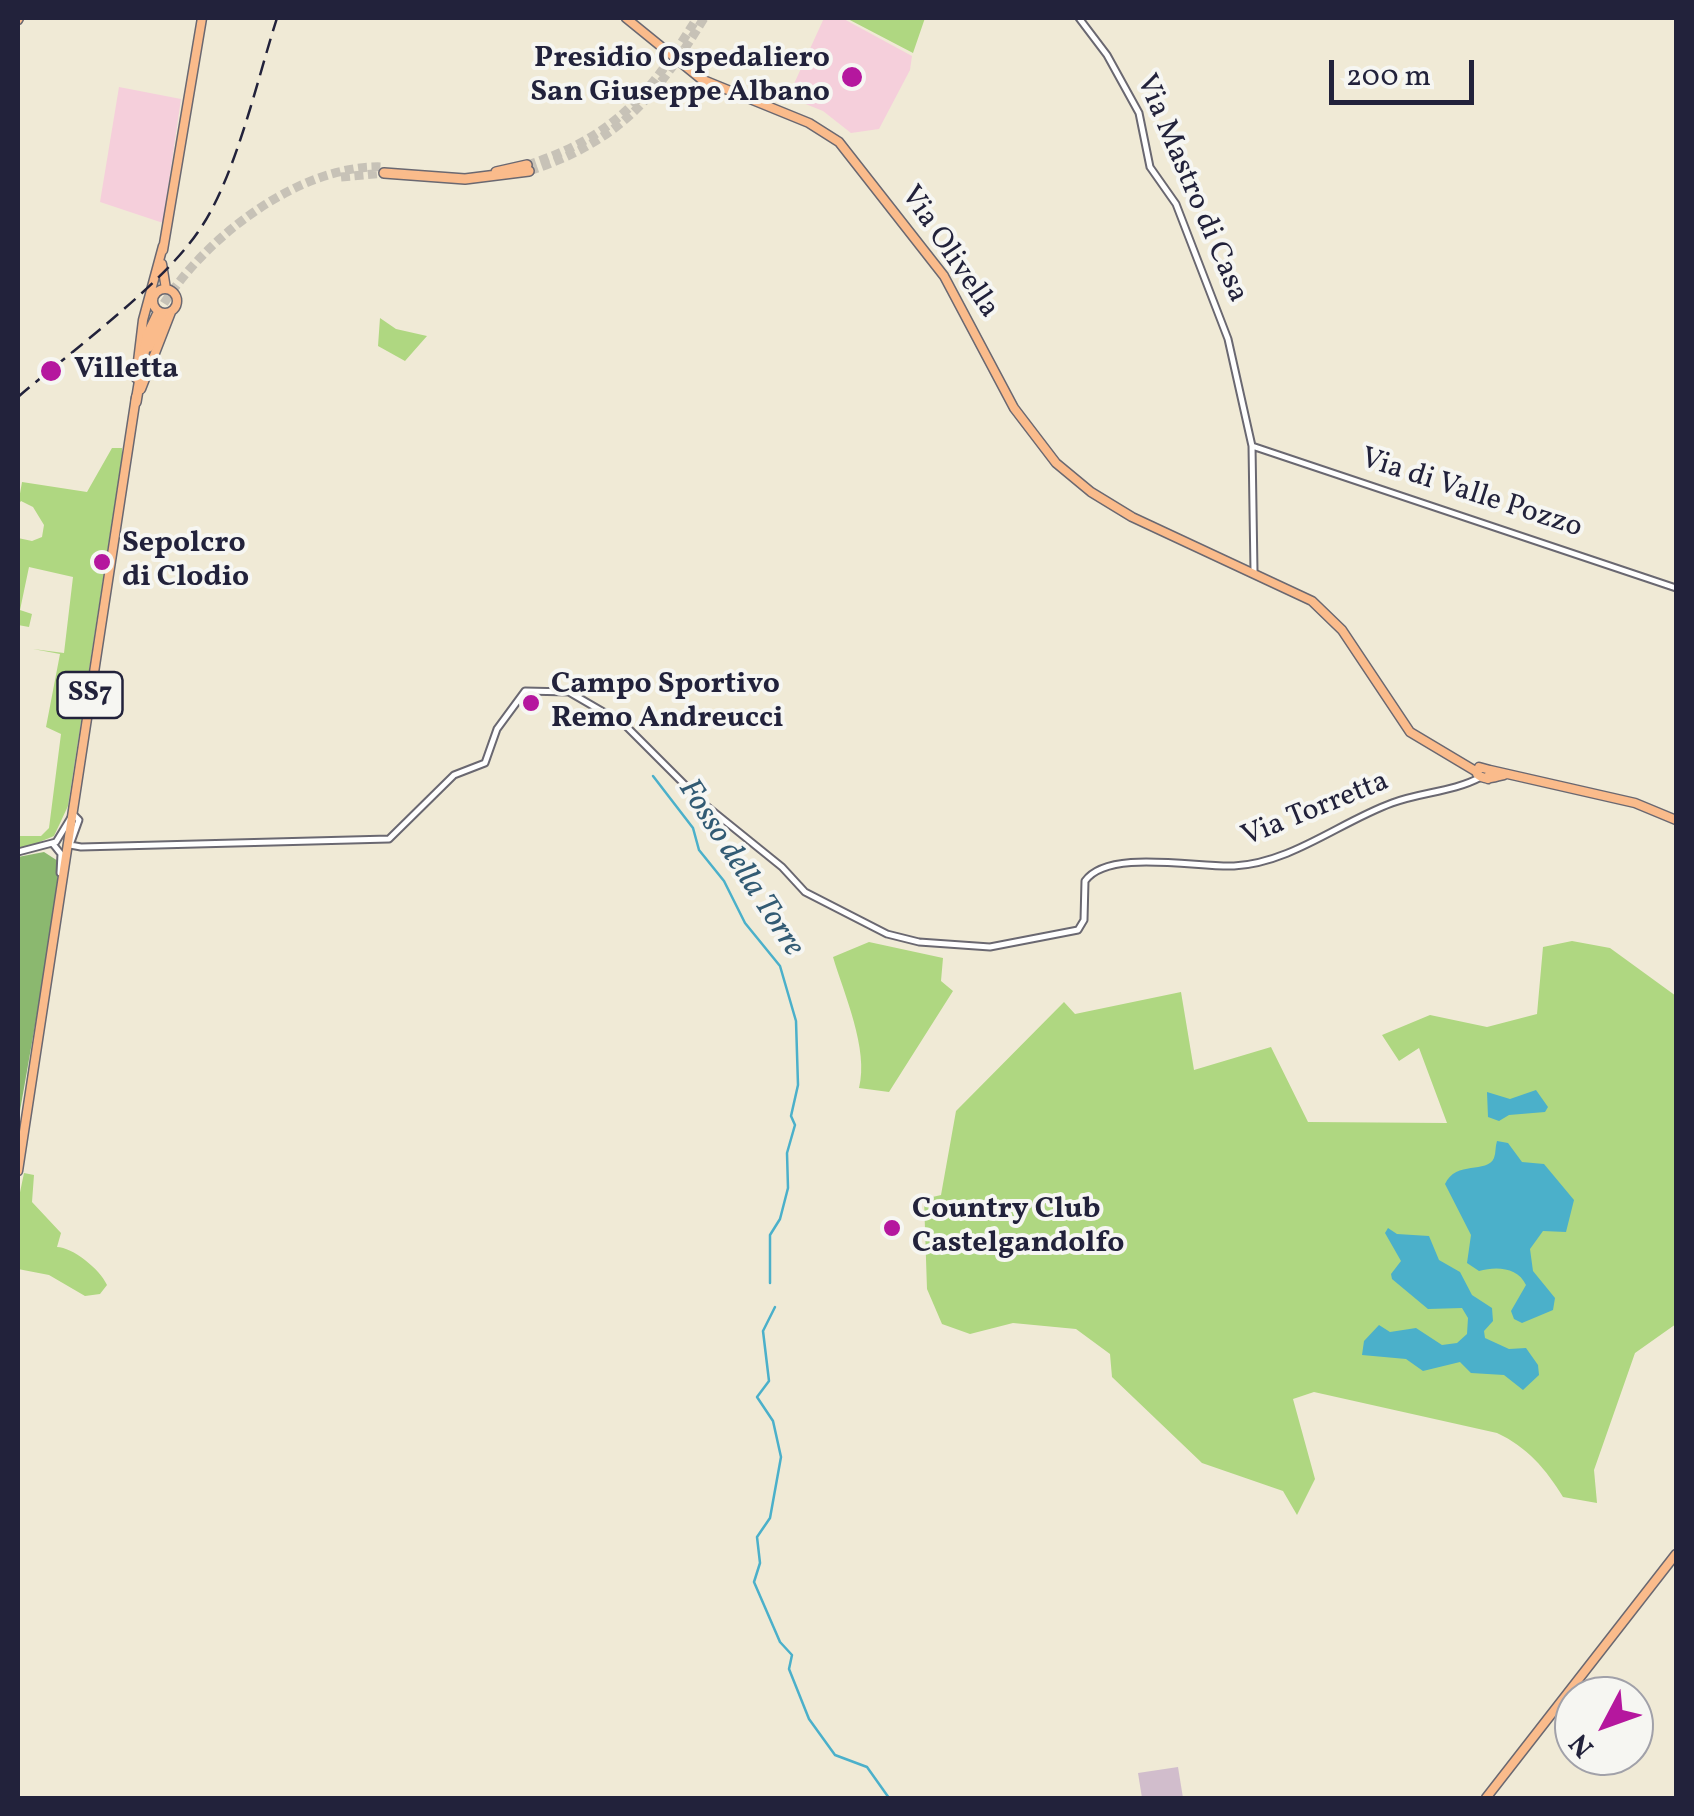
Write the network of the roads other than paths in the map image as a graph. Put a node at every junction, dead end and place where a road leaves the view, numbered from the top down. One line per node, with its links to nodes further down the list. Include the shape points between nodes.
1 (202, 18): 6 (main road, SS7)
2 (626, 18): 13 (main road, Via Olivella, via 698,77 809,123 845,149 948,280 1014,408 1068,474 1132,517)
3 (1078, 18): 12 (street, Via Mastro di Casa, via 1137,110 1150,166 1175,202 1206,277 1237,371)
4 (528, 168): 5 (highway)
5 (384, 170)
6 (163, 246): 7 (main road, SS7); 8 (main road, SS7)
7 (152, 286): 9 (main road); 10 (main road, SS7)
8 (166, 289): 9 (main road); 9 (main road, via 177,298)
9 (159, 310): 10 (main road); 11 (main road, SS7); 11 (highway)
10 (140, 337): 11 (main road, SS7)
11 (136, 402): 16 (main road, SS7)
12 (1252, 446): 13 (street, Via Mastro di Casa); 14 (street, Via di Valle Pozzo)
13 (1254, 571): 15 (main road, Via Olivella, via 1317,605 1410,732)
14 (1676, 588)
15 (1481, 772): 17 (main road, Via Olivella, via 1635,803); 19 (street, Via Torretta, via 1252,864 1139,862 1092,873 1085,882 1082,926 1066,936 1004,946 890,935 805,892 624,724 569,692 525,691 496,731 485,763 455,774 390,839)
16 (74, 814): 18 (street); 19 (main road, SS7)
17 (1676, 820)
18 (51, 845): 20 (street); 21 (street, via 61,855)
19 (70, 845): 21 (main road, SS7)
20 (18, 852)
21 (62, 903): 22 (main road, SS7)
22 (18, 1171)
23 (1676, 1554): 24 (main road)
24 (1486, 1798)

